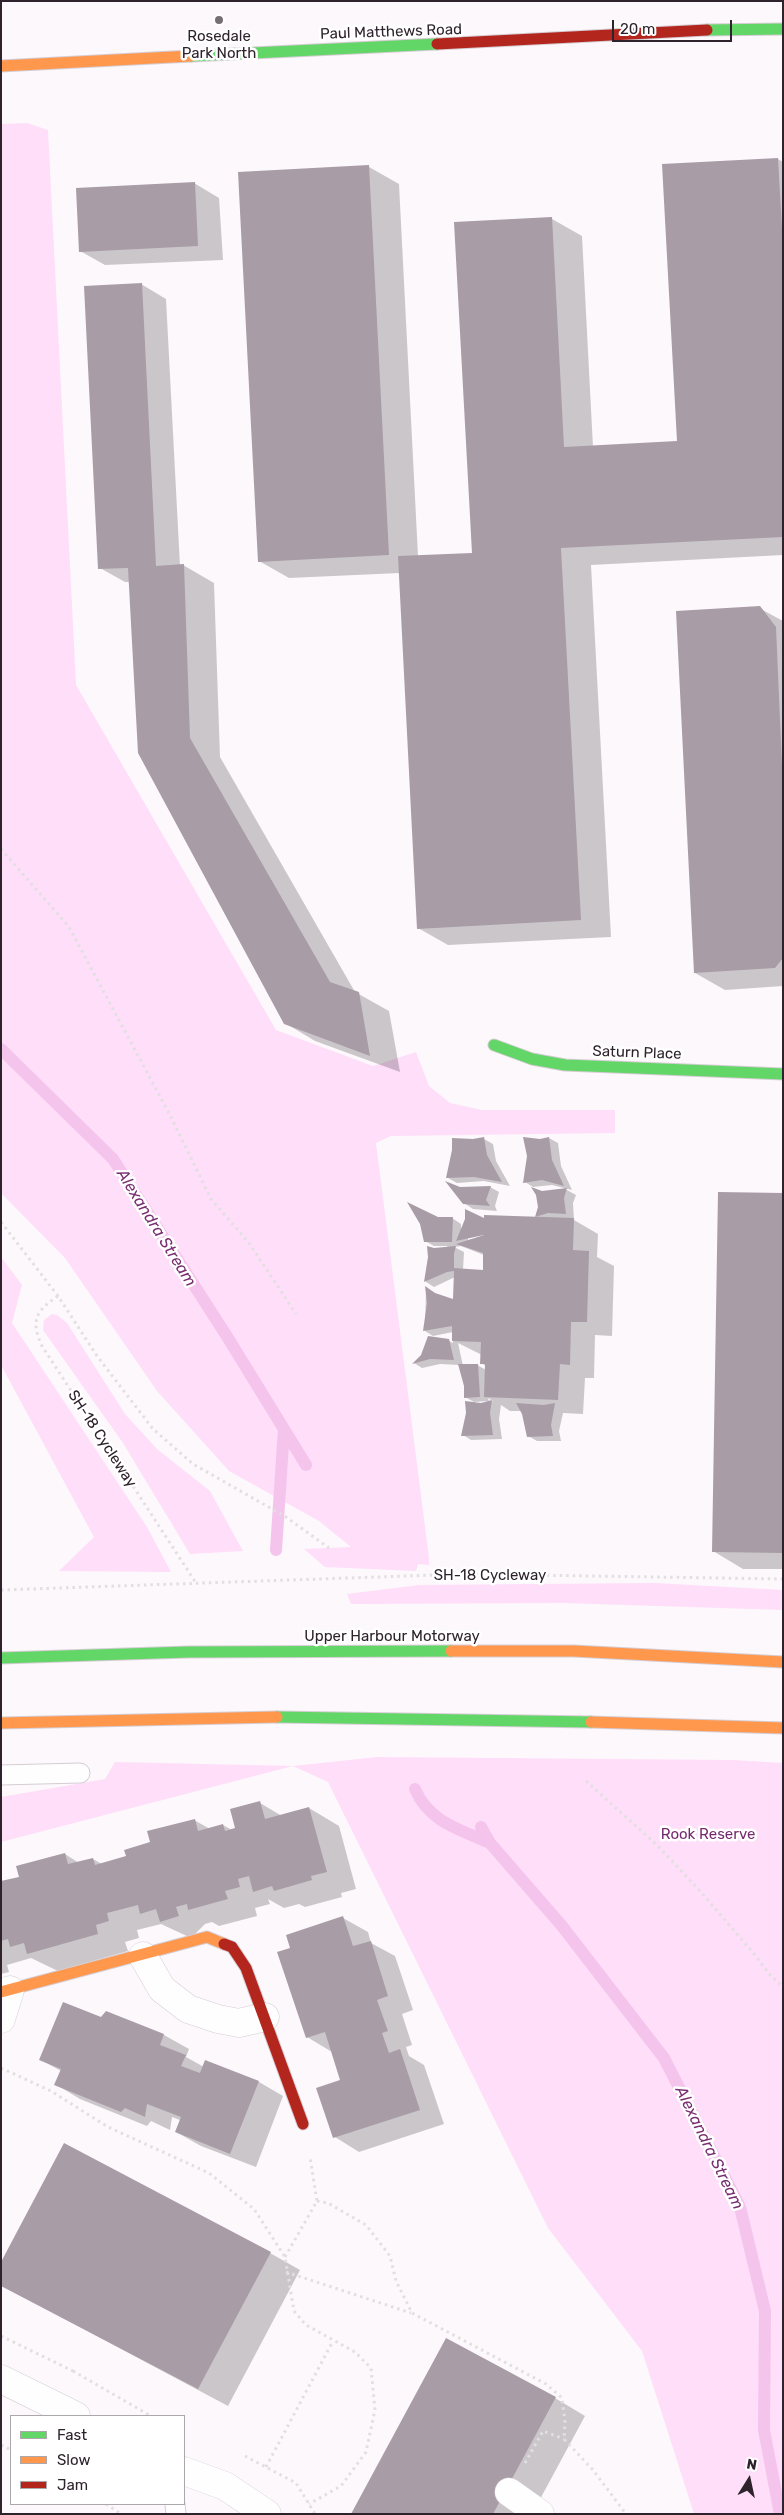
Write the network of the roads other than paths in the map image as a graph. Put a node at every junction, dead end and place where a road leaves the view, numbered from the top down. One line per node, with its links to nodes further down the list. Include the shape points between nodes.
1 (783, 29): 2 (main road, Paul Matthews Road)
2 (1, 66)
3 (494, 1045): 4 (main road, Saturn Place, via 532,1059 565,1065)
4 (783, 1074)
5 (1, 1658): 6 (main road, Upper Harbour Motorway, via 188,1652 574,1651)
6 (783, 1662)
7 (1, 1723): 8 (main road, via 287,1717)
8 (783, 1728)
9 (80, 1773): 10 (lane)
10 (1, 1775)
11 (143, 1956): 12 (main road); 13 (street, via 162,1989 188,2009 218,2020 239,2022); 13 (main road, via 207,1937 232,1946 246,1968)
12 (6, 1991): 14 (street)
13 (265, 2017): 15 (main road)
14 (1, 2019)
15 (303, 2124)
16 (1, 2379): 17 (street)
17 (74, 2415)
18 (185, 2471): 20 (street, via 225,2486)
19 (509, 2492): 21 (street)
20 (267, 2514)
21 (540, 2514)

